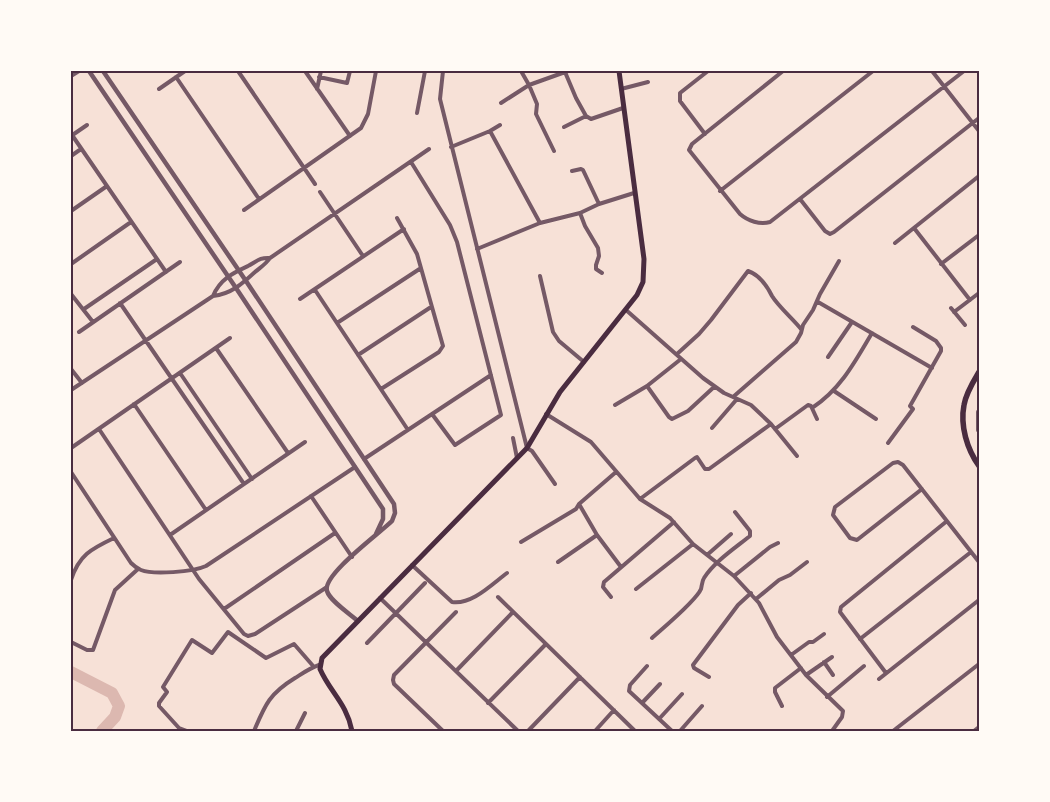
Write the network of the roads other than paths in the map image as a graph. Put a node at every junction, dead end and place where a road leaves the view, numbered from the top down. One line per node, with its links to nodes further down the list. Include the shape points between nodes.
1 (79, 71): 21 (street)
2 (89, 71): 86 (street)
3 (103, 71): 82 (street)
4 (185, 71): 22 (street)
5 (238, 71): 50 (street)
6 (305, 71): 28 (street)
7 (321, 71): 23 (street)
8 (350, 71): 23 (street, via 347,83)
9 (376, 71): 43 (street, via 366,120)
10 (418, 71): 19 (street)
11 (443, 71): 44 (street, via 440,99)
12 (521, 71): 25 (street)
13 (619, 71): 29 (main road)
14 (708, 71): 41 (street, via 680,93 680,101)
15 (783, 71): 41 (street)
16 (873, 71): 55 (street)
17 (932, 71): 26 (street)
18 (964, 71): 26 (street)
19 (425, 72): 32 (street)
20 (566, 72): 25 (street); 33 (street)
21 (71, 76)
22 (176, 77): 27 (street); 58 (street)
23 (319, 77): 28 (street)
24 (648, 82): 29 (street)
25 (529, 85): 30 (street); 47 (street, via 538,104 536,114)
26 (944, 87): 35 (street); 59 (street)
27 (159, 89)
28 (317, 89): 43 (street)
29 (621, 89): 31 (main road)
30 (501, 103)
31 (623, 108): 33 (street, via 591,119); 57 (main road)
32 (417, 113)
33 (586, 116): 38 (street)
34 (979, 118): 35 (street)
35 (973, 123): 40 (street); 59 (street, via 830,234)
36 (87, 125): 42 (street)
37 (500, 125): 39 (street)
38 (564, 127)
39 (490, 131): 44 (street); 67 (street)
40 (979, 131)
41 (705, 134): 55 (street, via 689,150)
42 (72, 136): 45 (street)
43 (350, 136): 50 (street)
44 (451, 147): 72 (street)
45 (81, 149): 48 (street); 54 (street)
46 (429, 150): 49 (street)
47 (554, 151)
48 (71, 156)
49 (411, 162): 64 (street); 123 (street, via 454,233)
50 (304, 168): 53 (street); 58 (street)
51 (572, 171): 60 (street, via 583,170)
52 (979, 176): 68 (street)
53 (314, 184)
54 (107, 186): 62 (street); 66 (street)
55 (720, 191): 59 (street, via 744,218 763,224)
56 (320, 192): 64 (street)
57 (634, 193): 60 (street); 101 (main road, via 644,274 641,289)
58 (259, 199): 61 (street)
59 (800, 199)
60 (599, 204): 63 (street)
61 (244, 210)
62 (71, 211)
63 (580, 213): 67 (street); 85 (street, via 598,248 596,269)
64 (335, 214): 73 (street); 74 (street)
65 (397, 218): 69 (street)
66 (131, 222): 75 (street); 78 (street)
67 (540, 223): 72 (street)
68 (914, 228): 71 (street); 79 (street)
69 (404, 229): 73 (street); 81 (street)
70 (979, 235): 79 (street)
71 (896, 243)
72 (477, 249): 150 (street)
73 (363, 256): 90 (street)
74 (270, 258): 80 (street, via 260,259); 84 (street)
75 (156, 259): 83 (street); 100 (street)
76 (838, 261): 96 (street)
77 (180, 262): 83 (street)
78 (71, 264)
79 (941, 264): 95 (street)
80 (249, 266): 82 (street); 84 (street)
81 (421, 268): 98 (street); 105 (street)
82 (238, 270): 86 (street); 88 (street)
83 (166, 272): 97 (street)
84 (254, 273): 88 (street)
85 (602, 273)
86 (228, 276): 89 (street); 93 (street)
87 (540, 276): 118 (street, via 553,332)
88 (246, 282): 89 (street); 152 (street)
89 (236, 288): 93 (street); 156 (street)
90 (315, 290): 94 (street); 105 (street)
91 (979, 293): 95 (street)
92 (71, 294): 100 (street)
93 (212, 296): 112 (street)
94 (300, 299)
95 (970, 300): 102 (street)
96 (818, 302): 104 (street); 108 (street)
97 (120, 303): 103 (street); 112 (street)
98 (431, 307): 115 (street); 128 (street, via 441,350)
99 (951, 308): 102 (street)
100 (84, 309): 103 (street)
101 (626, 310): 114 (street); 118 (main road)
102 (954, 312): 106 (street)
103 (93, 322): 109 (street)
104 (852, 322): 110 (street); 116 (street)
105 (337, 323): 115 (street)
106 (965, 324)
107 (913, 327): 119 (street, via 940,345 941,351)
108 (801, 329): 114 (street, via 768,286 748,271 711,320); 131 (street, via 796,342)
109 (79, 332)
110 (872, 333): 119 (street); 130 (street)
111 (230, 338): 113 (street)
112 (146, 340): 124 (street); 125 (street)
113 (216, 348): 122 (street); 151 (street)
114 (677, 354): 117 (street)
115 (358, 355): 128 (street)
116 (828, 357)
117 (681, 359): 126 (street); 127 (street)
118 (584, 362): 137 (main road)
119 (932, 368): 148 (street, via 910,406 913,409)
120 (71, 369): 125 (street)
121 (979, 372): 158 (main road, via 964,405 964,424 965,437)
122 (180, 373): 124 (street); 162 (street)
123 (491, 375): 136 (street); 136 (street, via 500,416 455,445)
124 (172, 379): 132 (street); 163 (street)
125 (82, 383): 129 (street)
126 (648, 386): 127 (street, via 672,419 688,411); 133 (street)
127 (714, 387): 131 (street)
128 (381, 389): 144 (street)
129 (71, 390)
130 (834, 391): 134 (street); 139 (street)
131 (735, 398): 140 (street, via 751,405); 141 (street)
132 (134, 404): 142 (street); 169 (street)
133 (615, 405)
134 (812, 408): 138 (street); 143 (street, via 808,405)
135 (979, 412): 145 (main road)
136 (432, 414): 144 (street)
137 (546, 414): 150 (main road); 161 (street, via 591,442)
138 (817, 419)
139 (876, 420)
140 (771, 424): 143 (street); 167 (street, via 709,469 705,469 696,457)
141 (712, 428)
142 (99, 429): 149 (street); 175 (street)
143 (775, 429): 154 (street)
144 (408, 430): 155 (street)
145 (979, 430)
146 (513, 438): 153 (street)
147 (305, 442): 151 (street)
148 (888, 443)
149 (71, 448)
150 (526, 448): 153 (main road); 164 (street, via 532,451)
151 (288, 453): 162 (street)
152 (360, 454): 155 (street); 156 (street, via 352,457)
153 (519, 456): 189 (main road)
154 (797, 456)
155 (364, 459): 157 (street)
156 (351, 461): 159 (street)
157 (367, 464): 159 (street, via 362,471); 176 (street, via 395,508 392,521)
158 (979, 466)
159 (356, 469): 166 (street); 176 (street, via 384,512)
160 (71, 472): 178 (street)
161 (616, 472): 167 (street); 168 (street)
162 (252, 479): 163 (street)
163 (244, 484): 169 (street)
164 (555, 484)
165 (922, 489): 165 (street, via 859,539 850,538 834,517 835,507 896,462 903,465); 171 (street)
166 (311, 496): 173 (street); 192 (street, via 206,566)
167 (640, 499): 172 (street)
168 (578, 504): 177 (street); 179 (street, via 562,519)
169 (206, 510): 175 (street)
170 (735, 512): 188 (street, via 751,535)
171 (947, 521): 182 (street); 212 (street, via 842,605 840,612)
172 (674, 522): 181 (street); 190 (street)
173 (335, 533): 184 (street); 205 (street)
174 (731, 534): 183 (street)
175 (170, 535): 192 (street)
176 (376, 535): 184 (street)
177 (598, 535): 185 (street); 190 (street)
178 (114, 538): 191 (street); 195 (street, via 84,555)
179 (521, 542)
180 (778, 543): 194 (street)
181 (693, 544): 183 (street); 198 (street)
182 (971, 552): 187 (street); 212 (street)
183 (707, 555): 188 (street)
184 (352, 557): 197 (street, via 332,577)
185 (558, 562)
186 (807, 562): 202 (street)
187 (979, 562)
188 (718, 563): 194 (street); 211 (street, via 703,578 701,590)
189 (413, 566): 193 (street, via 455,603 469,600); 204 (main road)
190 (621, 566): 201 (street, via 603,584)
191 (138, 569): 192 (street, via 149,572); 213 (street, via 115,590 93,650)
192 (193, 570): 205 (street)
193 (507, 573)
194 (734, 576): 199 (street)
195 (71, 580)
196 (425, 583): 208 (street)
197 (327, 587): 205 (street, via 251,636 244,634); 209 (street, via 331,597)
198 (636, 589)
199 (751, 593): 202 (street); 230 (street, via 694,663 694,668)
200 (498, 597): 207 (street)
201 (610, 597)
202 (756, 599): 217 (street)
203 (979, 600): 226 (street)
204 (383, 601): 208 (street); 209 (main road)
205 (224, 609)
206 (456, 612): 214 (street)
207 (513, 612): 216 (street); 225 (street)
208 (396, 614): 214 (street); 215 (street)
209 (358, 620): 221 (main road)
210 (824, 634): 217 (street)
211 (652, 638)
212 (860, 639): 226 (street)
213 (71, 642)
214 (426, 642): 225 (street); 247 (street, via 394,675 393,680)
215 (367, 643)
216 (546, 644): 229 (street); 235 (street)
217 (791, 655): 224 (street)
218 (832, 657): 219 (street)
219 (824, 662): 227 (street); 228 (street)
220 (979, 664): 255 (street)
221 (317, 666): 243 (street, via 294,644 266,658 228,632 212,653 192,640 163,687 167,692 158,703 179,728); 244 (street, via 273,694); 246 (main road, via 345,708)
222 (647, 666): 236 (street, via 628,688)
223 (864, 666): 234 (street)
224 (801, 668): 227 (street); 238 (street, via 775,688)
225 (456, 671): 235 (street)
226 (886, 673): 231 (street)
227 (806, 675): 234 (street)
228 (834, 675)
229 (580, 677): 239 (street); 249 (street)
230 (708, 678)
231 (879, 679)
232 (660, 684): 236 (street)
233 (682, 694): 241 (street)
234 (827, 697): 254 (street, via 843,713)
235 (488, 703): 248 (street)
236 (642, 703): 241 (street)
237 (702, 706): 253 (street)
238 (782, 706)
239 (614, 710): 250 (street); 251 (street)
240 (305, 713): 245 (street)
241 (659, 719): 252 (street)
242 (979, 727): 256 (street)
243 (187, 731)
244 (254, 731)
245 (296, 731)
246 (352, 731)
247 (443, 731)
248 (518, 731)
249 (528, 731)
250 (595, 731)
251 (635, 731)
252 (672, 731)
253 (680, 731)
254 (832, 731)
255 (894, 731)
256 (974, 731)

